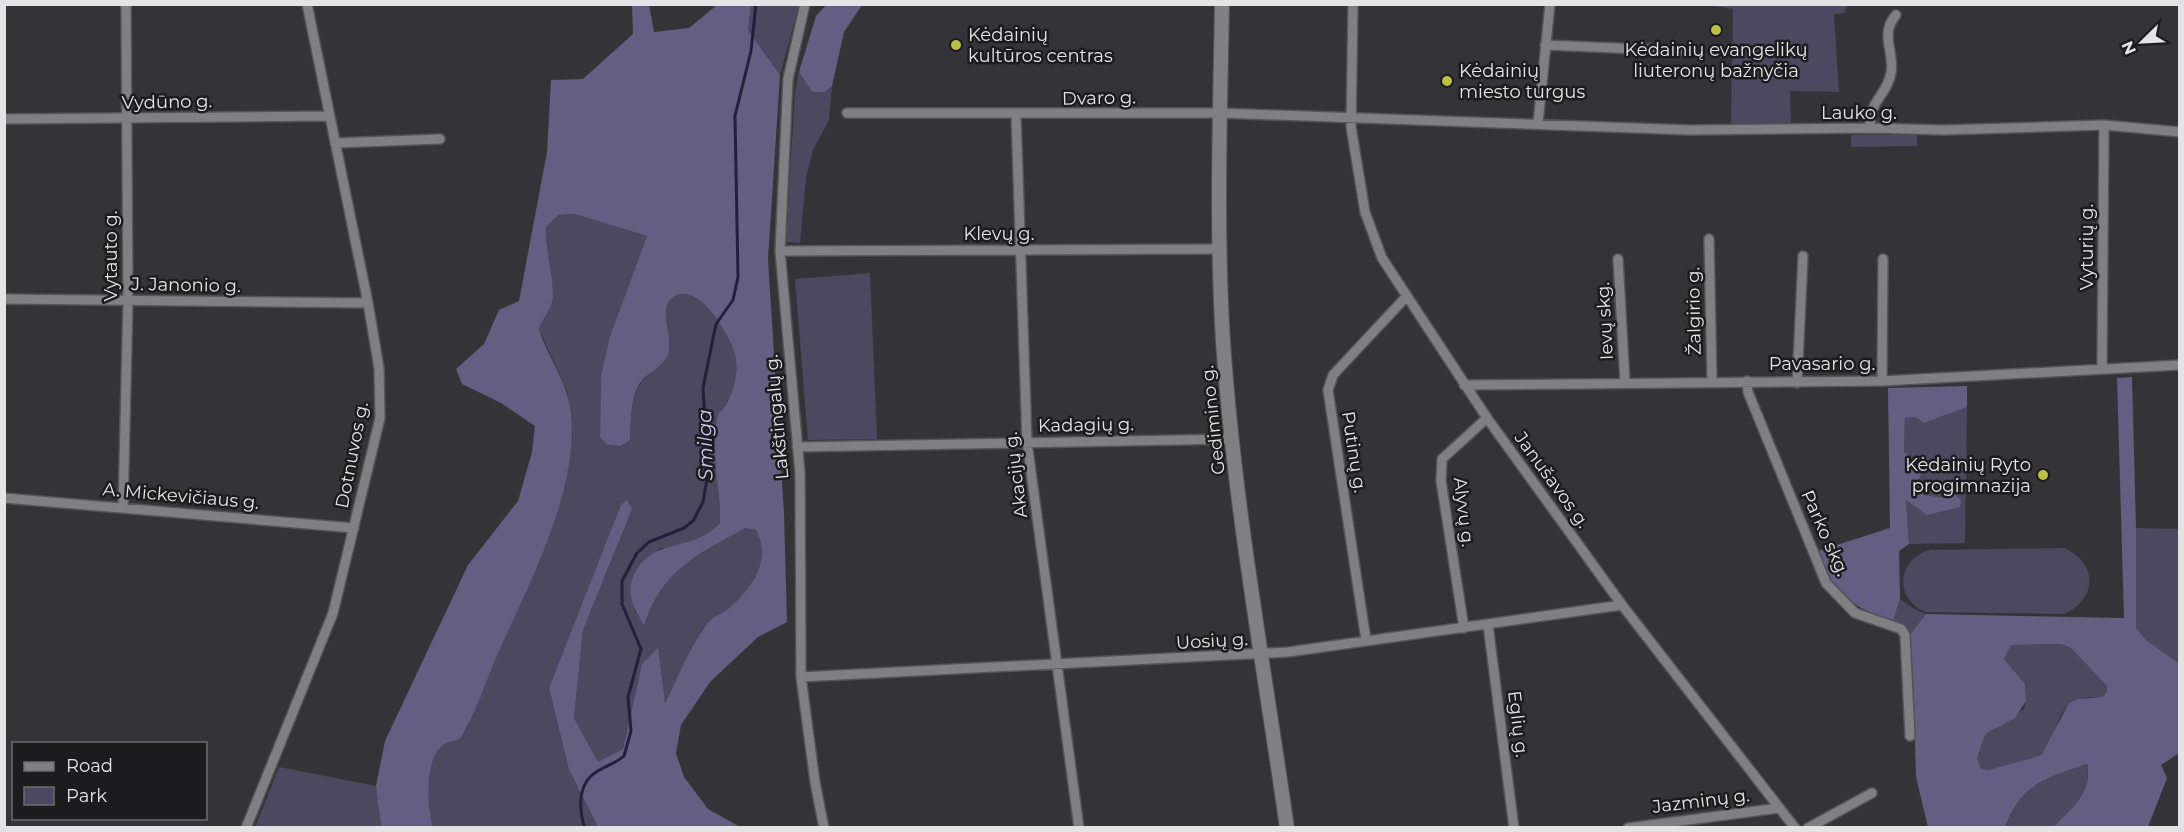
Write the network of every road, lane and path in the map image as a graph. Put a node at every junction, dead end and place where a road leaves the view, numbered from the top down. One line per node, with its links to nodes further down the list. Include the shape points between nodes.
1 (126, 4): 16 (street, Vytauto g.)
2 (307, 4): 13 (street, Dotnuvos g.)
3 (805, 4): 26 (street, Lakštingalų g., via 788,79)
4 (1222, 4): 11 (main road, Gedimino g.)
5 (1353, 4): 14 (street, Janušavos g.)
6 (1550, 4): 8 (street)
7 (1896, 15): 19 (street, via 1887,35 1892,69 1887,86 1871,108)
8 (1545, 45): 9 (street); 17 (street)
9 (1687, 51)
10 (847, 113): 12 (street, Dvaro g.)
11 (1220, 113): 12 (street, Dvaro g.); 14 (street, Dvaro g.); 24 (main road, Gedimino g.)
12 (1016, 115): 25 (street, Akacijų g.)
13 (330, 116): 16 (street, Vydūno g.); 22 (street, Dotnuvos g.)
14 (1351, 118): 17 (street, Lauko g.); 30 (street, Janušavos g., via 1358,182 1372,237)
15 (4, 119): 16 (street, Vydūno g.)
16 (127, 120): 32 (street, Vytauto g.)
17 (1538, 123): 19 (street, Lauko g., via 1690,130)
18 (2104, 125): 19 (street, Lauko g.); 20 (street, Lauko g.); 35 (street, Vyturių g.)
19 (1870, 128)
20 (2180, 132)
21 (440, 139): 22 (street)
22 (335, 143): 33 (street, Dotnuvos g.)
23 (1709, 239): 39 (street, Žalgirio g.)
24 (1219, 249): 25 (street, Klevų g.); 43 (main road, Gedimino g.)
25 (1019, 250): 26 (street, Klevų g.); 44 (street, Akacijų g.)
26 (780, 251): 45 (street, Lakštingalų g.)
27 (1803, 256): 40 (street)
28 (1618, 259): 38 (street, Ievų skg.)
29 (1883, 259): 37 (street)
30 (1406, 297): 41 (street, Janušavos g.); 52 (street, Putinų g., via 1333,375 1328,390)
31 (4, 299): 32 (street, J. Janonio g.)
32 (128, 300): 33 (street, J. Janonio g.); 47 (street, Vytauto g.)
33 (368, 303): 48 (street, Dotnuvos g., via 379,368 380,407)
34 (2180, 365): 35 (street, Pavasario g.)
35 (2102, 369): 37 (street, Pavasario g.)
36 (1747, 381): 39 (street, Pavasario g.); 40 (street, Pavasario g.); 56 (street, Parko skg., via 1748,392 1826,583 1855,614 1901,629 1905,635)
37 (1882, 381): 40 (street, Pavasario g.)
38 (1625, 382): 39 (street, Pavasario g.); 41 (street, Pavasario g.)
39 (1712, 382)
40 (1797, 383)
41 (1464, 385): 42 (street, Janušavos g.)
42 (1487, 418): 49 (street, Janušavos g.); 51 (street, Alyvų g., via 1442,459 1441,482)
43 (1232, 439): 44 (street, Kadagių g.); 53 (main road, Gedimino g.)
44 (1027, 442): 45 (street, Kadagių g.); 54 (street, Akacijų g.)
45 (797, 447): 55 (street, Lakštingalų g.)
46 (4, 498): 47 (street, A. Mickevičiaus g.)
47 (123, 508): 48 (street, A. Mickevičiaus g.)
48 (354, 528): 59 (street, Dotnuvos g., via 333,613)
49 (1622, 604): 50 (street, Uosių g.); 58 (street, Janušavos g.)
50 (1488, 625): 51 (street, Uosių g.); 63 (street, Eglių g.)
51 (1464, 628): 52 (street, Uosių g.)
52 (1366, 640): 53 (street, Uosių g.)
53 (1262, 654): 54 (street, Uosių g.); 62 (main road, Gedimino g.)
54 (1057, 665): 55 (street, Uosių g.); 61 (street, Akacijų g.)
55 (801, 677): 60 (street, Lakštingalų g.)
56 (1910, 736)
57 (1872, 793): 66 (street)
58 (1779, 808): 64 (street, Jazminų g.); 65 (street, Janušavos g.)
59 (246, 828)
60 (824, 828)
61 (1079, 828)
62 (1287, 828)
63 (1514, 828)
64 (1628, 828)
65 (1795, 828)
66 (1808, 828)

